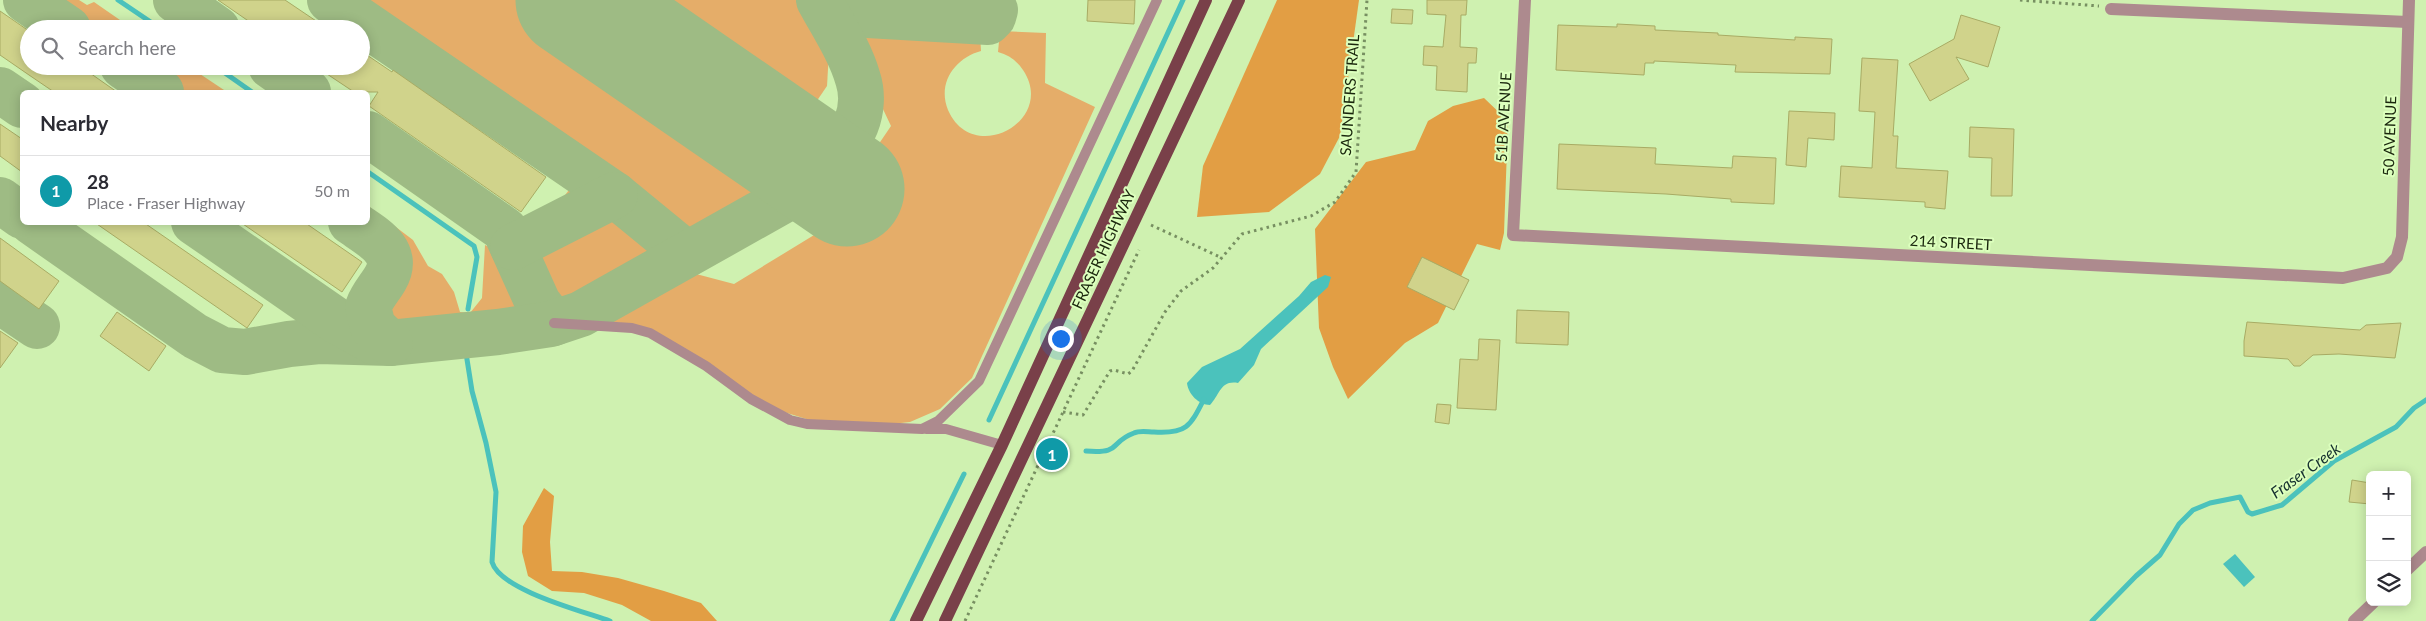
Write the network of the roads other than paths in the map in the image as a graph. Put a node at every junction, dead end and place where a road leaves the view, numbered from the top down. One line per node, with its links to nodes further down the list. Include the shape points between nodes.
1 (1157, 0): 11 (lane, via 979,381 938,421)
2 (1206, 0): 12 (main road, FRASER HIGHWAY)
3 (1239, 0): 17 (main road, FRASER HIGHWAY)
4 (1525, 0): 8 (street, 51B AVENUE)
5 (2409, 0): 7 (street, 50 AVENUE)
6 (2111, 8): 7 (street)
7 (2408, 22): 9 (street, 50 AVENUE, via 2402,237 2397,257)
8 (1513, 236): 9 (street, 214 STREET, via 2342,278)
9 (2387, 268)
10 (554, 323): 11 (lane, via 632,328 650,333 706,366 751,399 790,420 807,424)
11 (922, 428): 12 (lane, via 946,429)
12 (1002, 445): 16 (main road, FRASER HIGHWAY)
13 (2426, 552): 14 (street)
14 (2411, 566)
15 (2370, 606): 18 (street)
16 (916, 621)
17 (945, 621)
18 (2354, 621)

